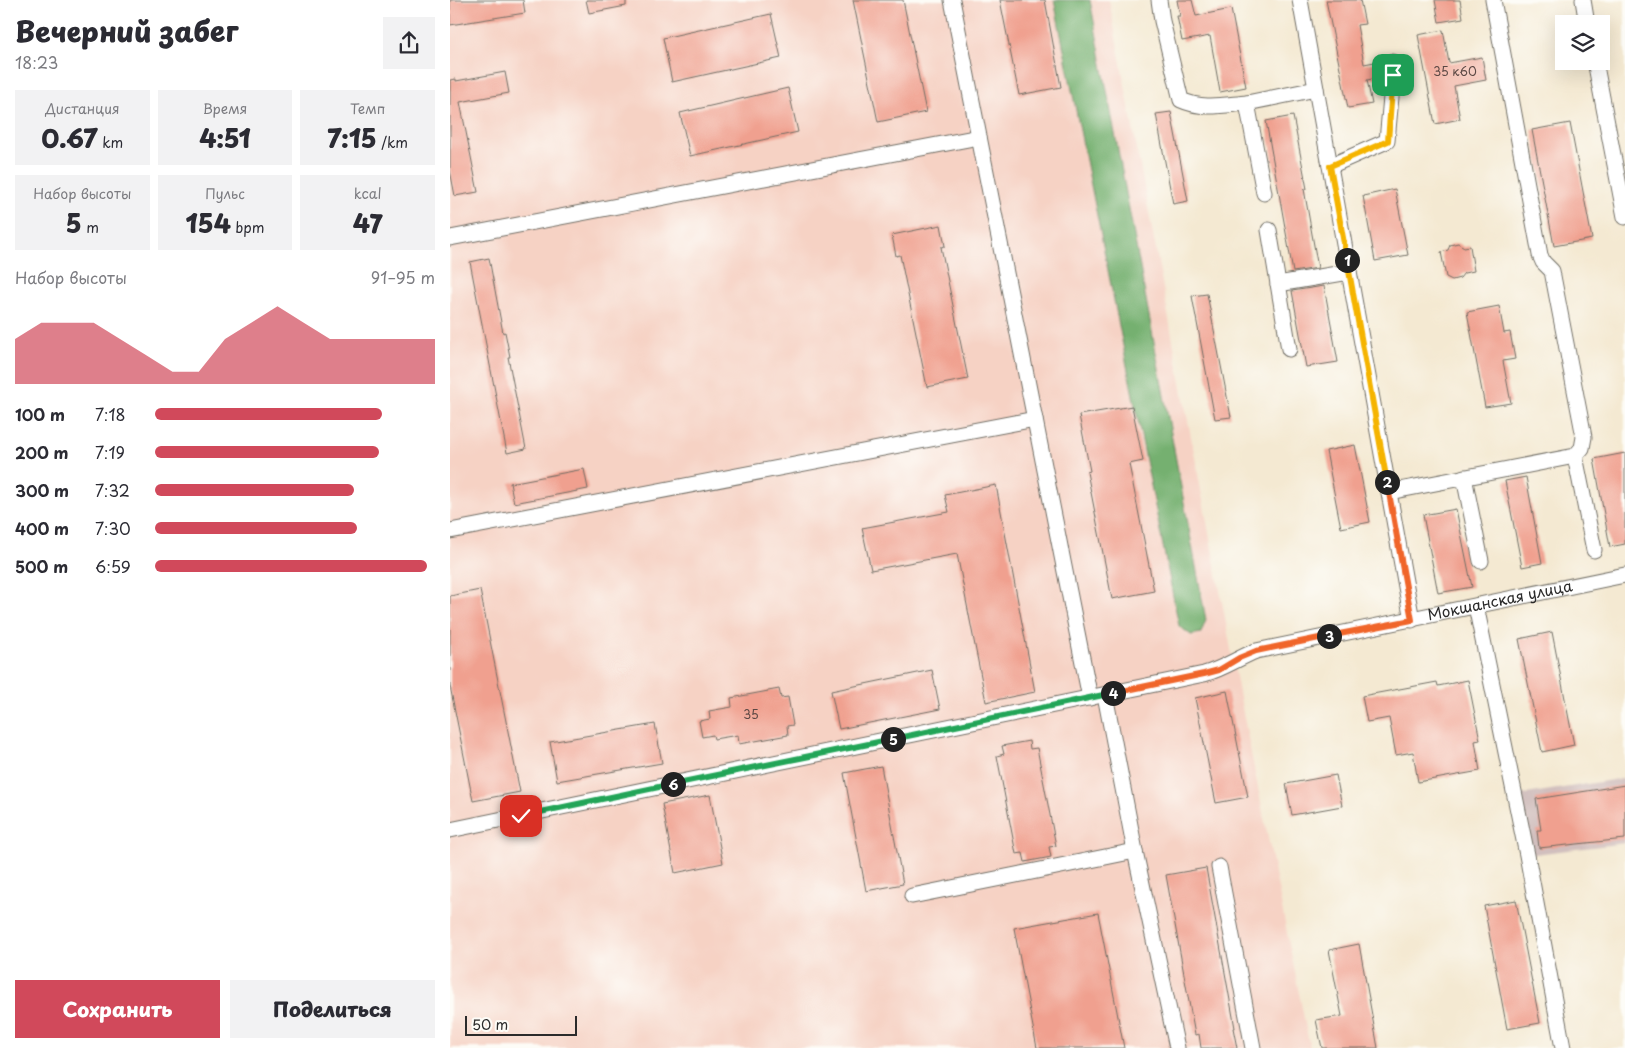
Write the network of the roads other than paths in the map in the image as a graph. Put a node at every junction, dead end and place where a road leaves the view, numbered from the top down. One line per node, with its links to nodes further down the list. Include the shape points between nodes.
1 (952, 0): 11 (street)
2 (1159, 0): 10 (street, via 1181,100 1194,106)
3 (1300, 0): 9 (street)
4 (1493, 0): 21 (street, via 1540,255 1552,271 1584,437 1582,448)
5 (1583, 0): 6 (street)
6 (1586, 15)
7 (1392, 62): 12 (street, via 1388,141)
8 (1597, 70): 14 (street)
9 (1316, 89): 10 (street); 12 (street)
10 (1247, 103): 13 (street)
11 (979, 137): 16 (street); 20 (street)
12 (1330, 166): 17 (street)
13 (1264, 194)
14 (1625, 217)
15 (1269, 230): 18 (street)
16 (450, 238)
17 (1350, 272): 18 (street); 23 (street)
18 (1278, 284): 19 (street)
19 (1289, 349)
20 (1035, 419): 24 (street); 31 (street)
21 (1575, 456): 22 (street); 25 (street)
22 (1464, 477): 23 (street); 26 (street)
23 (1389, 492): 29 (street)
24 (450, 531)
25 (1594, 550)
26 (1481, 562)
27 (1625, 575): 28 (street, Мокшанская улица)
28 (1476, 606): 29 (street, Мокшанская улица); 38 (street)
29 (1412, 620): 30 (street, Мокшанская улица, via 1256,651 1219,670)
30 (1105, 695): 31 (street, Мокшанская улица); 33 (street)
31 (1090, 698): 32 (street, Мокшанская улица)
32 (450, 830)
33 (1135, 851): 35 (street); 36 (street)
34 (1219, 867): 37 (street)
35 (912, 896)
36 (1177, 1048)
37 (1253, 1048)
38 (1563, 1048)

